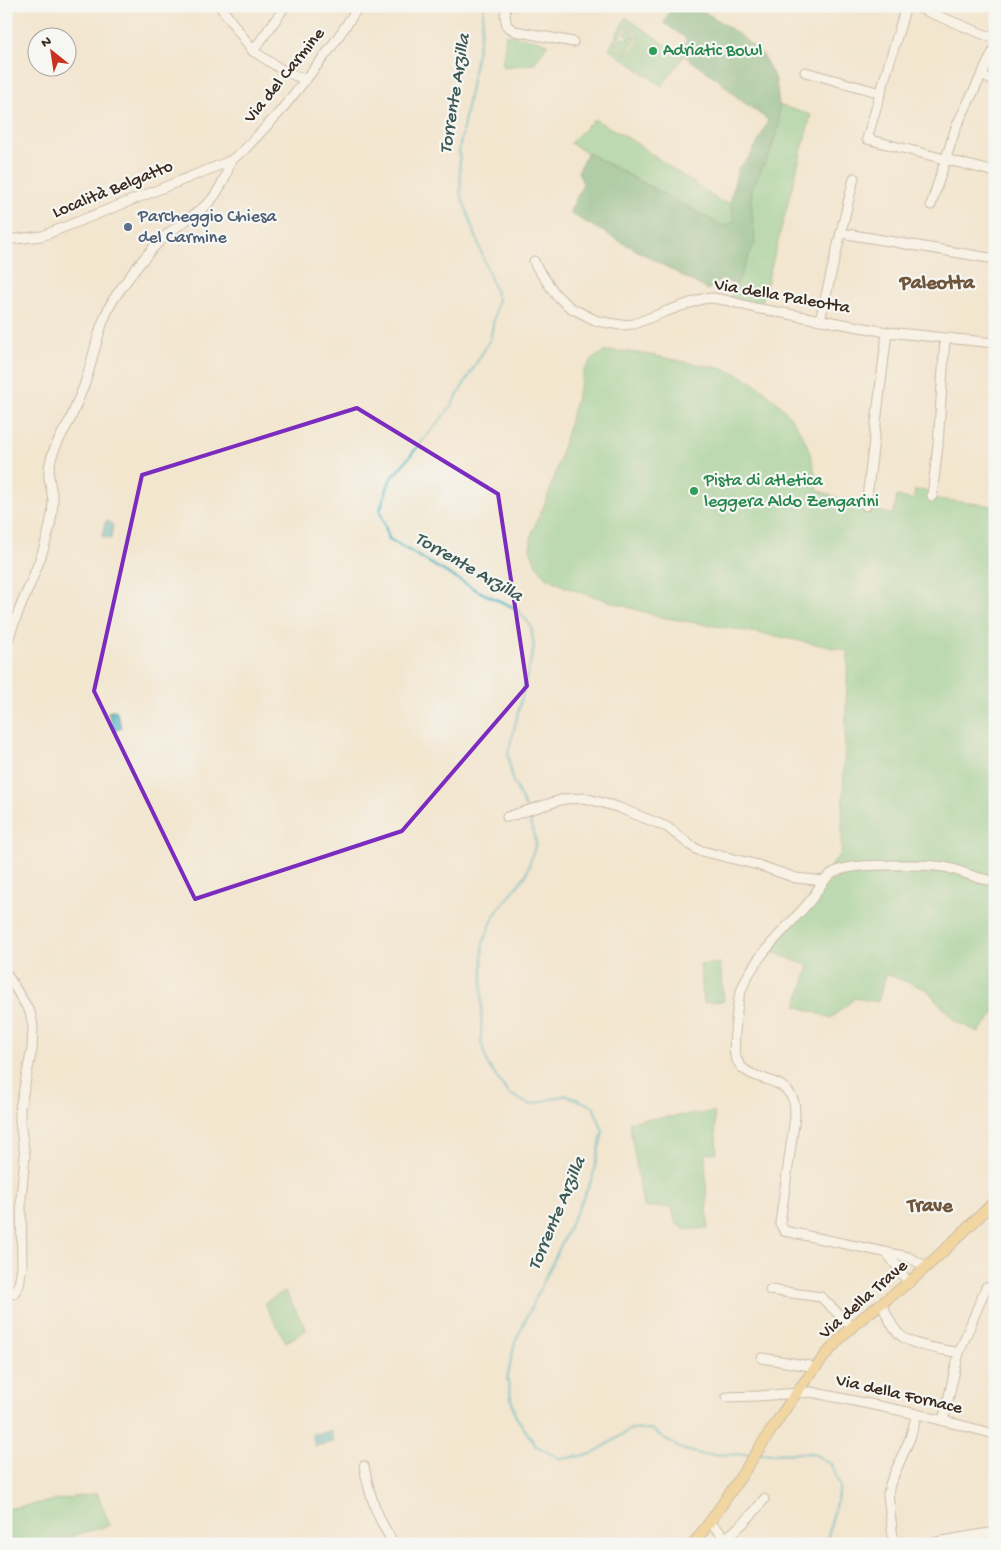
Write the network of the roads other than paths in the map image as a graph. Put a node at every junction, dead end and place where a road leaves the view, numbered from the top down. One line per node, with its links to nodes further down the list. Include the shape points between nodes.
1 (220, 6): 10 (street)
2 (285, 6): 10 (street)
3 (358, 6): 13 (street, Via del Carmine)
4 (506, 6): 8 (street, via 507,26 515,31)
5 (906, 6): 15 (street)
6 (914, 6): 7 (street)
7 (995, 39)
8 (573, 42)
9 (995, 48): 12 (street)
10 (253, 51): 13 (street, via 284,71)
11 (805, 72): 15 (street)
12 (982, 75): 14 (street); 16 (street, via 956,127)
13 (306, 80): 17 (street, Via del Carmine, via 251,143)
14 (995, 82)
15 (881, 93): 16 (street, via 867,139)
16 (946, 160): 18 (street); 20 (street)
17 (230, 161): 22 (street, Località Belgatto, via 42,236); 31 (street, via 218,190 207,205 178,225 139,264 106,314 85,384 53,453 49,471 53,498 48,535)
18 (995, 172)
19 (854, 178): 21 (street)
20 (931, 205)
21 (841, 233): 23 (street); 25 (street)
22 (6, 240)
23 (995, 259)
24 (534, 261): 25 (street, Via della Paleotta, via 564,302 597,321 634,324 712,298)
25 (820, 320): 26 (street, Via della Paleotta)
26 (887, 332): 27 (street, Via della Paleotta); 30 (street)
27 (945, 338): 28 (street, Via della Paleotta); 29 (street)
28 (995, 343)
29 (932, 496)
30 (866, 506)
31 (6, 647)
32 (507, 817): 33 (street, via 564,799 585,798 667,827 698,850 758,864 796,878)
33 (824, 881): 34 (street, via 832,874 853,867 922,865 941,866); 37 (street, via 763,954 740,991 734,1053 746,1072 781,1085 794,1103 795,1117 780,1224 784,1231)
34 (995, 881)
35 (6, 973): 42 (street, via 27,1006 33,1026 32,1049 20,1108 24,1156 22,1266 19,1285 14,1293)
36 (995, 1201): 38 (main road, Via della Trave)
37 (888, 1253): 38 (street, via 913,1259); 39 (street)
38 (927, 1267): 39 (main road, Via della Trave)
39 (909, 1283): 43 (main road, Via della Trave)
40 (986, 1287): 45 (street)
41 (770, 1290): 44 (street, via 821,1297)
42 (6, 1296)
43 (882, 1304): 44 (main road, Via della Trave); 45 (street, via 902,1337)
44 (852, 1327): 47 (main road, Via della Trave)
45 (959, 1353): 51 (street)
46 (762, 1358): 47 (street)
47 (814, 1369): 48 (main road, Via della Trave)
48 (795, 1394): 49 (street, Via della Fornace); 50 (street, Via della Fornace, via 811,1392); 55 (main road, Via della Trave)
49 (727, 1396)
50 (917, 1414): 51 (street, Via della Fornace); 59 (street, via 888,1494)
51 (943, 1420): 52 (street, Via della Fornace)
52 (995, 1434)
53 (364, 1466): 57 (street, via 375,1511)
54 (764, 1499): 55 (street, via 755,1512 726,1538)
55 (710, 1522): 58 (main road, Via della Trave)
56 (995, 1532): 60 (street)
57 (394, 1544)
58 (694, 1544)
59 (895, 1544)
60 (925, 1544)

